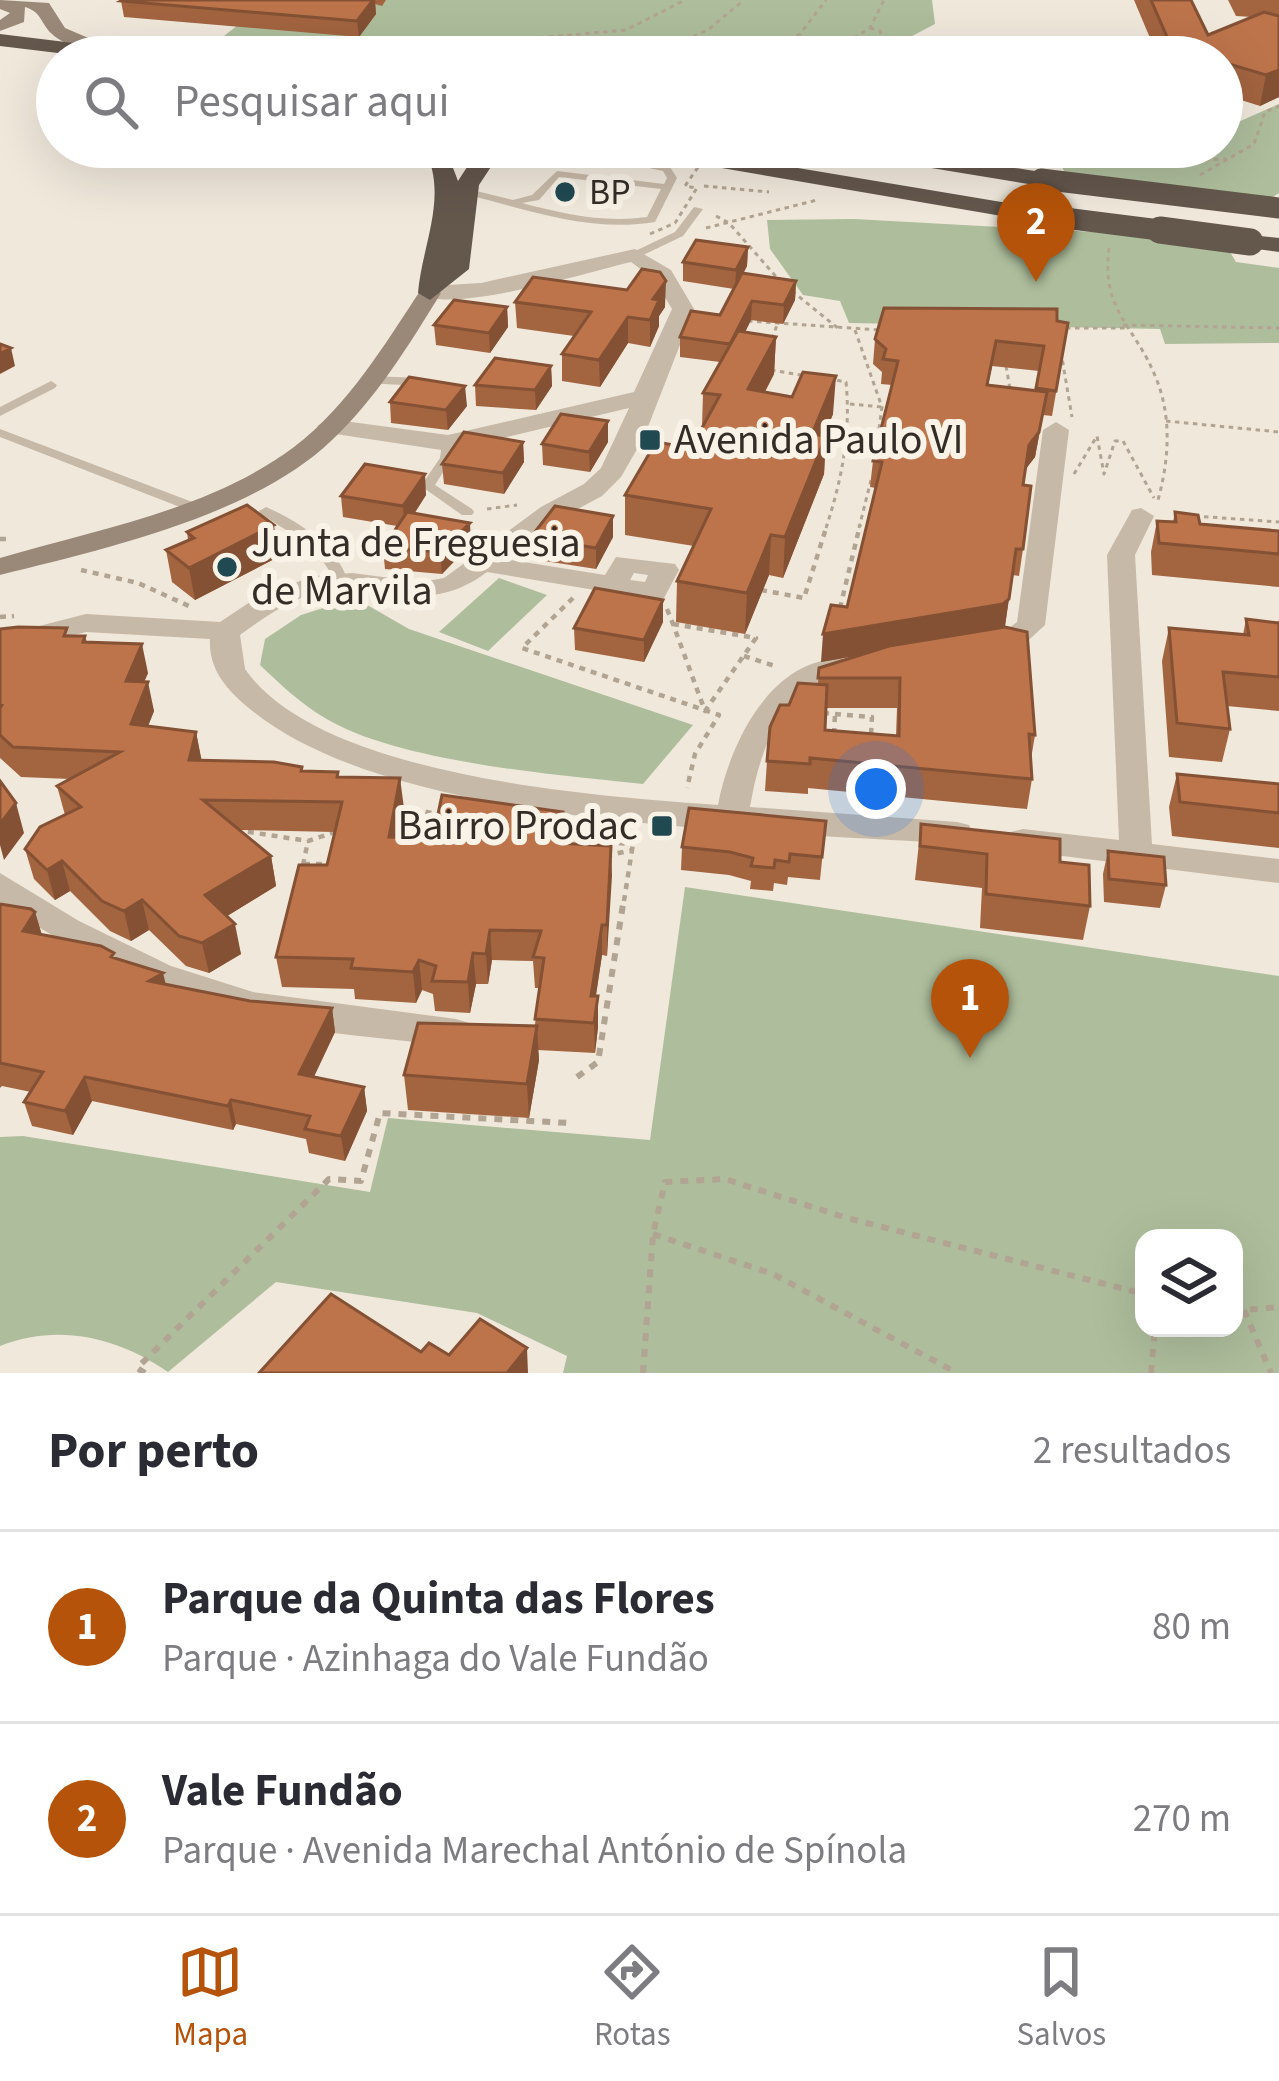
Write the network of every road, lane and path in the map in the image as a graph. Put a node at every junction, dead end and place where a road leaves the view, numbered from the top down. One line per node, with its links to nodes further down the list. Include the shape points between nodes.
1 (21, 0): 9 (main road, via 43,7 59,32)
2 (686, 0): 10 (path, via 626,30)
3 (744, 0): 11 (path)
4 (826, 0): 12 (path)
5 (884, 0): 8 (path)
6 (0, 4): 7 (main road, via 19,10)
7 (0, 26)
8 (870, 28): 13 (path); 14 (path)
9 (75, 36)
10 (576, 36)
11 (695, 36)
12 (796, 36)
13 (857, 36)
14 (882, 36)
15 (0, 40): 16 (highway)
16 (36, 43)
17 (0, 56): 18 (highway)
18 (36, 60)
19 (1279, 106): 20 (path, via 1265,112)
20 (1243, 152)
21 (445, 168): 44 (highway)
22 (474, 168): 30 (highway)
23 (488, 168): 30 (lane)
24 (656, 168): 31 (lane, via 672,178)
25 (697, 168): 38 (path, bridge, via 685,186 697,188 675,223)
26 (758, 168): 40 (highway, bridge)
27 (972, 168): 34 (highway, bridge)
28 (1213, 168): 29 (path)
29 (1197, 176)
30 (468, 183): 33 (lane); 42 (highway)
31 (667, 187): 33 (lane, via 557,174 536,198); 33 (lane, via 651,220 632,224)
32 (829, 197): 36 (path)
33 (509, 201)
34 (1279, 208)
35 (697, 210): 36 (path); 37 (lane)
36 (729, 223): 37 (path); 49 (path, via 775,277)
37 (679, 234): 41 (lane)
38 (650, 235)
39 (1118, 235): 47 (path, via 1108,249 1105,287)
40 (1279, 245)
41 (634, 255): 43 (street); 62 (street, via 663,275 683,309)
42 (457, 269): 43 (street); 44 (highway)
43 (524, 280): 44 (street)
44 (430, 293): 59 (main road)
45 (735, 319): 46 (path)
46 (777, 325): 49 (path); 52 (path)
47 (1124, 327): 48 (path); 56 (path, via 1058,328); 68 (path, via 1152,368)
48 (1279, 328)
49 (839, 329): 50 (path)
50 (855, 330): 51 (path); 53 (path)
51 (900, 330)
52 (769, 347)
53 (864, 352): 54 (path); 65 (path)
54 (875, 352)
55 (1048, 354): 56 (path)
56 (1061, 354): 70 (path, via 1072,425 1058,423)
57 (1016, 356): 64 (path, via 999,356 1011,376)
58 (761, 368): 63 (path, via 846,382)
59 (367, 380): 60 (lane); 69 (main road)
60 (423, 382)
61 (51, 385): 67 (lane)
62 (649, 396): 73 (street); 80 (street, via 612,472)
63 (850, 404): 65 (path); 90 (path, via 804,598)
64 (1008, 406)
65 (882, 407): 66 (path); 93 (path, via 863,529)
66 (902, 409)
67 (0, 412)
68 (1166, 421): 71 (path); 76 (path, via 1166,473)
69 (329, 426): 73 (street); 75 (main road, via 272,472)
70 (1057, 430): 74 (street)
71 (1279, 432)
72 (0, 433): 75 (lane)
73 (448, 442): 78 (lane, via 428,486)
74 (1051, 484): 76 (path, via 1080,472 1097,436 1104,474 1114,441 1124,441); 97 (street, via 1031,625 1010,642)
75 (190, 506): 83 (main road)
76 (1149, 510): 114 (street, via 1121,556)
77 (266, 511): 88 (lane, via 321,549)
78 (467, 512): 80 (path, via 518,505)
79 (1188, 516): 81 (path)
80 (544, 517): 85 (street)
81 (1279, 522)
82 (0, 539): 83 (path)
83 (33, 546): 84 (main road); 86 (main road)
84 (0, 554)
85 (487, 564): 88 (street, via 437,589); 89 (street)
86 (0, 566)
87 (106, 573): 92 (path)
88 (340, 581): 95 (street, via 286,594)
89 (601, 583): 91 (street, via 626,562 665,569); 101 (path, via 521,648)
90 (744, 586)
91 (654, 592): 94 (path)
92 (200, 611)
93 (838, 615)
94 (672, 624): 98 (path, via 756,638); 101 (path)
95 (226, 631): 96 (street, via 86,623); 106 (street, via 225,658 250,696 292,730 350,756 522,793)
96 (0, 645)
97 (963, 652)
98 (744, 656): 100 (path); 101 (path)
99 (886, 663): 106 (street, via 810,677 786,694 748,743)
100 (779, 667)
101 (705, 711): 104 (path, via 719,716)
102 (833, 750): 103 (path, via 836,714 872,717)
103 (870, 753)
104 (688, 783)
105 (399, 806): 109 (path, via 442,813)
106 (733, 813): 114 (street)
107 (637, 822): 113 (path)
108 (345, 826): 112 (path)
109 (437, 826)
110 (224, 828): 112 (path)
111 (545, 834): 113 (path)
112 (308, 841): 116 (path)
113 (632, 847): 115 (path); 122 (path, via 598,1062)
114 (1136, 853): 118 (street)
115 (591, 859)
116 (304, 864): 117 (path); 119 (path)
117 (351, 864)
118 (1279, 871)
119 (301, 877)
120 (0, 885): 121 (street, via 158,975 253,1006)
121 (488, 1034)
122 (577, 1076)
123 (569, 1123): 129 (path, via 380,1113 361,1180 329,1179 137,1368)
124 (653, 1234): 125 (path, via 665,1182 725,1179); 130 (path); 131 (path, via 773,1274)
125 (1135, 1292)
126 (1279, 1307): 127 (path)
127 (1244, 1310): 133 (path)
128 (1154, 1337): 132 (path)
129 (145, 1373)
130 (644, 1373)
131 (957, 1373)
132 (1151, 1373)
133 (1270, 1373)

